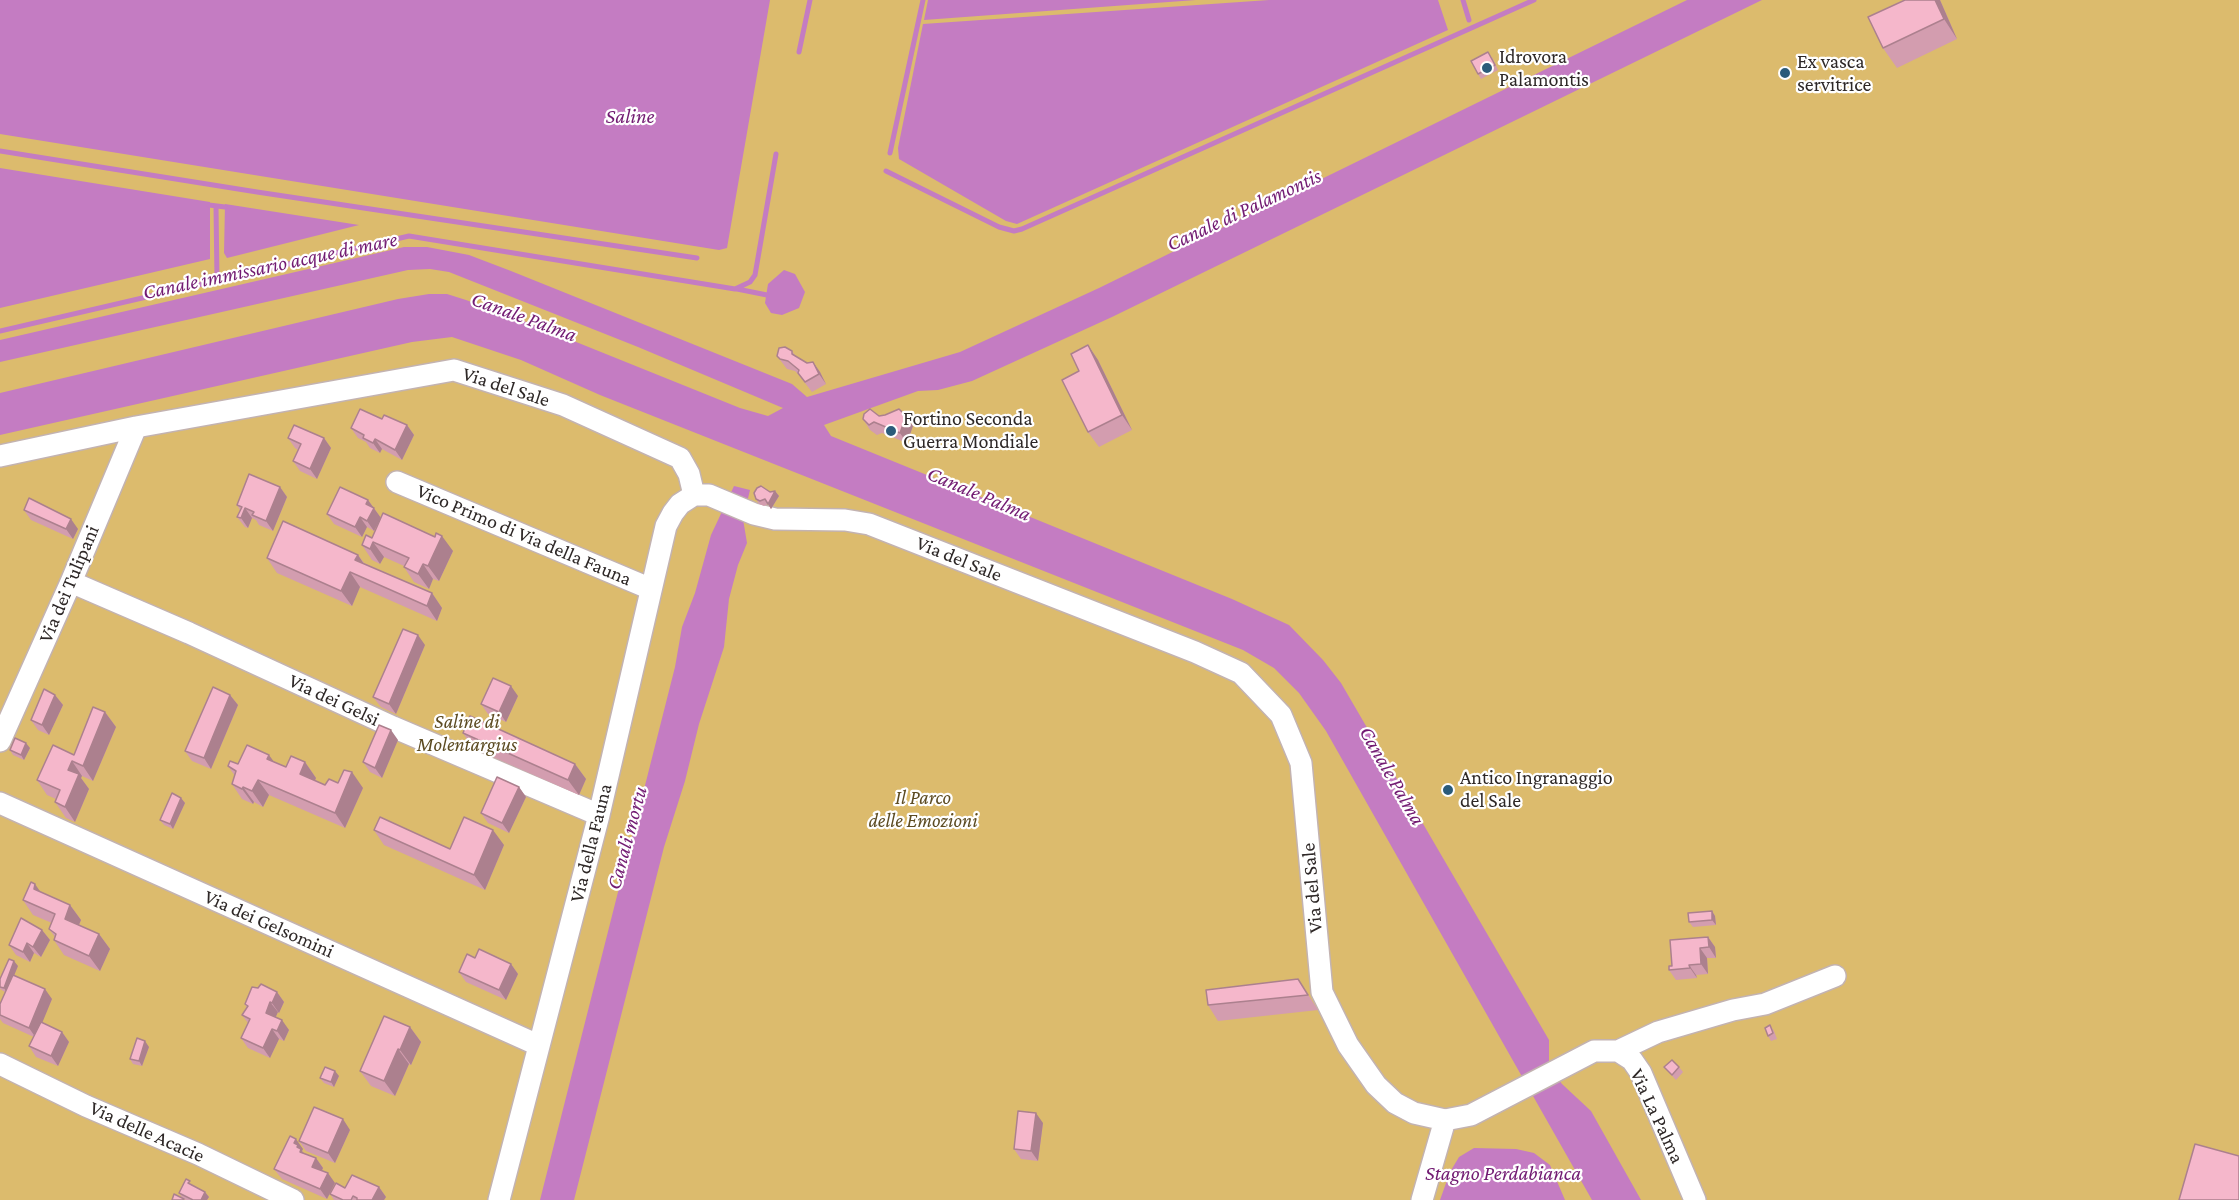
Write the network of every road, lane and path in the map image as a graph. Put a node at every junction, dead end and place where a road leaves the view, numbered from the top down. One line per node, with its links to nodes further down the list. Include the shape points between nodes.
1 (136, 427): 2 (street, Via del Sale); 4 (street, Via del Sale, via 454,370 562,405 680,458); 5 (street, Via dei Tulipani)
2 (0, 456)
3 (397, 482): 6 (street, Vico Primo di Via della Fauna)
4 (694, 495): 6 (street, Via della Fauna, via 680,504 666,526); 14 (street, Via del Sale, via 709,495 775,519 869,524 1241,673 1281,715 1301,763 1322,992 1348,1045 1376,1085 1395,1103 1414,1113)
5 (71, 582): 7 (street, Via dei Tulipani); 9 (street, Via dei Gelsi)
6 (651, 589): 9 (street, Via della Fauna)
7 (0, 741)
8 (0, 803): 11 (street, Via dei Gelsomini)
9 (599, 815): 11 (street, Via della Fauna)
10 (1835, 976): 12 (street, Via La Palma, via 1764,1004 1658,1032)
11 (538, 1045): 16 (street, Via della Fauna)
12 (1618, 1051): 14 (street, Via del Sale, via 1594,1051 1471,1115); 18 (street, Via La Palma, via 1632,1060 1641,1074)
13 (0, 1064): 15 (street, Via delle Acacie)
14 (1445, 1120): 17 (street)
15 (294, 1200)
16 (499, 1200)
17 (1422, 1200)
18 (1695, 1200)

